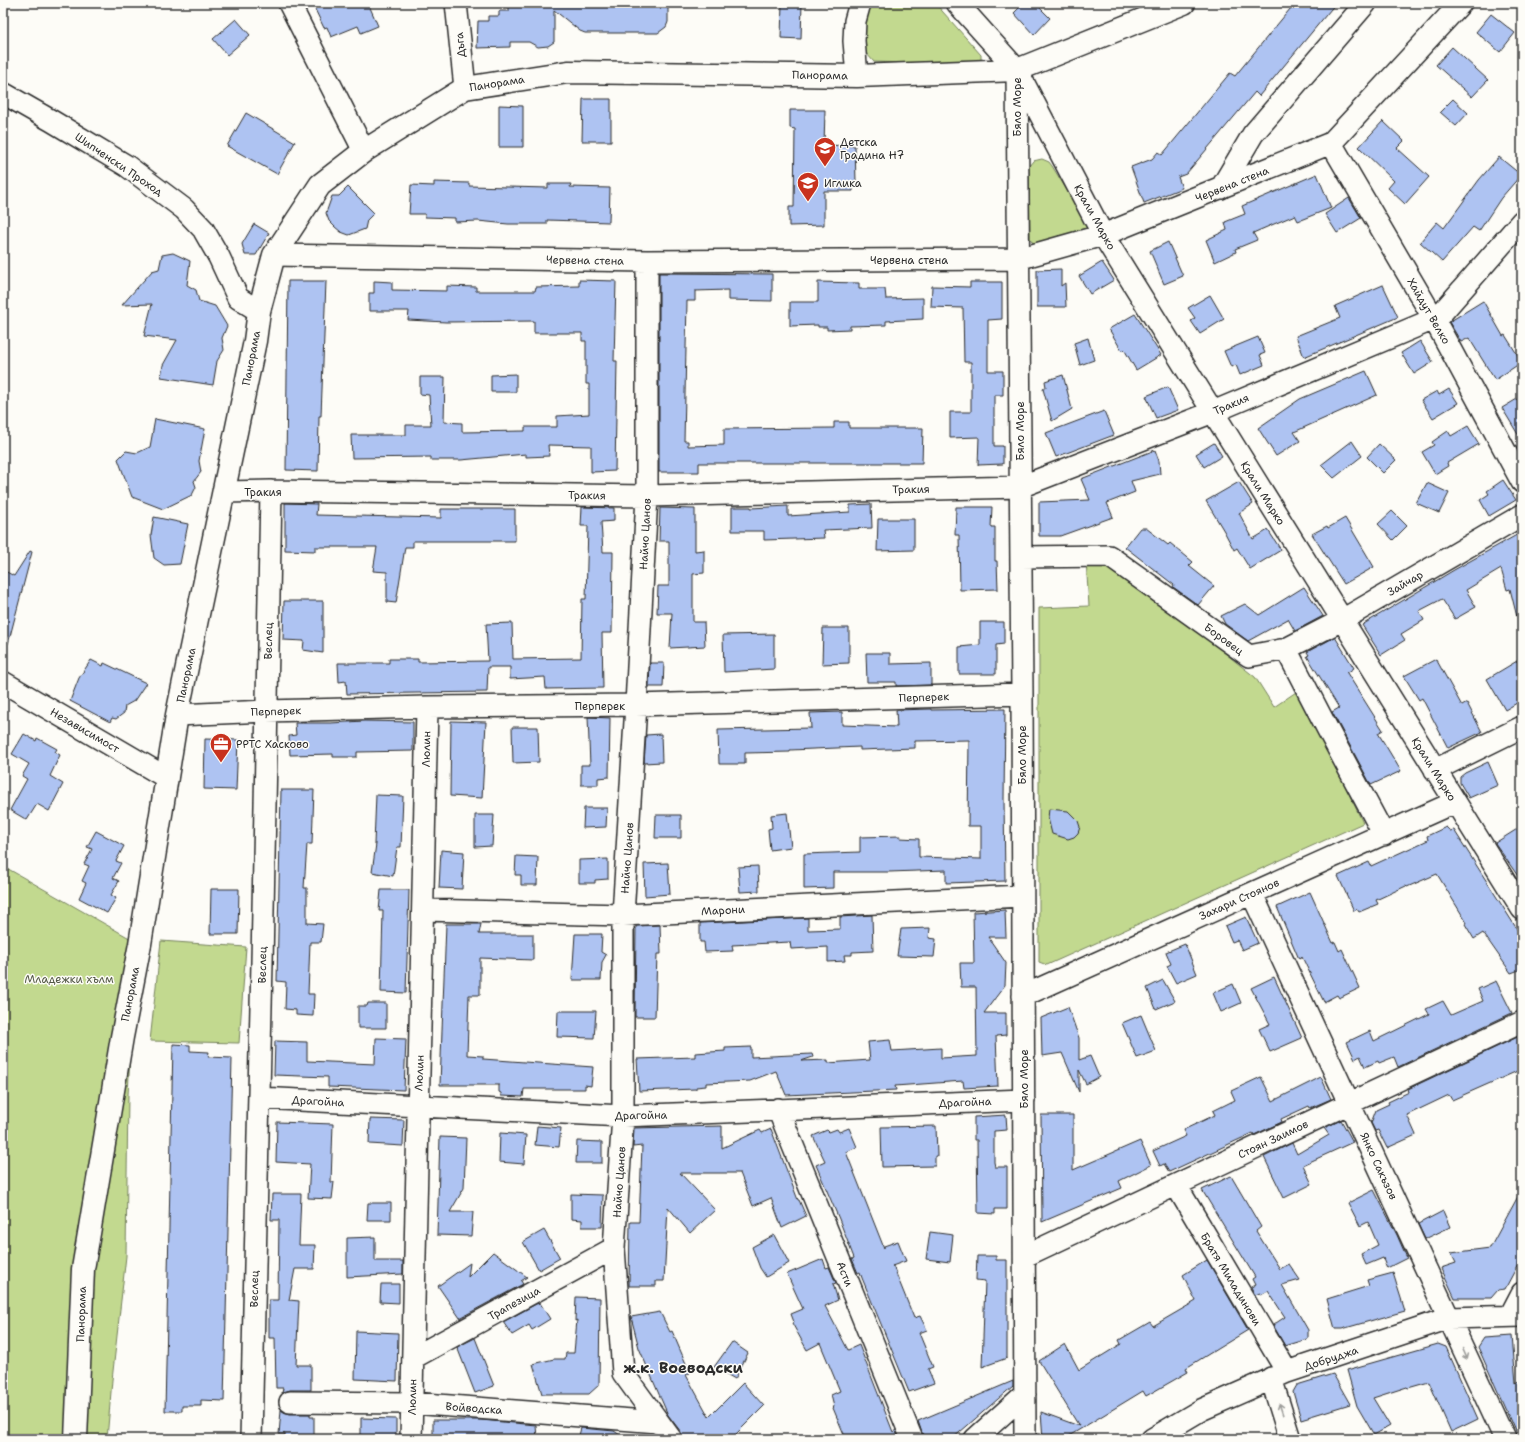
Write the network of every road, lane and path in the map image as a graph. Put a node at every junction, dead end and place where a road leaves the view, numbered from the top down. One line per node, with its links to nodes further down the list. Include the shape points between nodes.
1 (289, 3): 13 (street)
2 (456, 3): 10 (street, Дъга)
3 (860, 3): 9 (street, via 855,21 854,41)
4 (957, 3): 8 (street, Крали Марко)
5 (1184, 3): 8 (street, Панорама)
6 (1366, 3): 14 (street, via 1253,134)
7 (1461, 3): 12 (street, Червена стена)
8 (1017, 70): 9 (street, Панорама); 16 (street, Крали Марко); 18 (street, Бяло Море)
9 (857, 76): 10 (street, Панорама, via 568,72)
10 (465, 88): 13 (street, Панорама)
11 (3, 93): 20 (street, Шипченски Проход, via 127,166 184,209 203,229 238,298)
12 (1330, 144): 14 (street, Червена стена); 21 (street, Хайдут Велко)
13 (364, 151): 17 (street, Панорама, via 320,185)
14 (1222, 188): 16 (street, Червена стена)
15 (1522, 221): 21 (street, Тракия)
16 (1104, 235): 18 (street, Червена стена); 22 (street, Крали Марко)
17 (274, 255): 19 (street, Червена стена); 20 (street, Панорама)
18 (1018, 259): 19 (street, Червена стена); 24 (street, Бяло Море)
19 (647, 261): 27 (street, Найчо Цанов)
20 (259, 311): 26 (street, Панорама)
21 (1434, 319): 22 (street, Тракия); 23 (street, Хайдут Велко)
22 (1212, 412): 24 (street, Тракия); 30 (street, Крали Марко)
23 (1522, 482)
24 (1020, 487): 27 (street, Тракия); 29 (street, Бяло Море)
25 (271, 491): 26 (street, Тракия); 27 (street, Тракия); 36 (street, Веслец)
26 (224, 492): 37 (street, Панорама)
27 (647, 496): 34 (street, Найчо Цанов)
28 (1522, 515): 30 (street, Зайчар)
29 (1021, 557): 31 (street, Боровец, via 1109,556 1249,656); 33 (street, Бяло Море)
30 (1342, 620): 31 (street, Зайчар); 39 (street, Крали Марко)
31 (1286, 649): 42 (street)
32 (3, 682): 40 (street, Независимост)
33 (1022, 694): 34 (street, Перперек); 44 (street, Бяло Море)
34 (636, 705): 35 (street, Перперек); 47 (street, Найчо Цанов)
35 (427, 707): 36 (street, Перперек); 45 (street, Люлин)
36 (266, 711): 37 (street, Перперек); 50 (street, Веслец)
37 (178, 715): 40 (street, Панорама)
38 (1522, 727): 39 (street)
39 (1435, 770): 41 (street, Крали Марко)
40 (167, 778): 68 (street, Панорама, via 83,1269)
41 (1455, 802): 42 (street, Захари Стоянов); 46 (street, Крали Марко)
42 (1384, 835): 43 (street, Захари Стоянов)
43 (1252, 894): 48 (street, Захари Стоянов); 52 (street, Янко Сакъзов)
44 (1022, 896): 47 (street, Марони); 48 (street, Бяло Море)
45 (423, 910): 47 (street, Марони); 53 (street, Люлин)
46 (1522, 910)
47 (623, 915): 55 (street, Найчо Цанов)
48 (1023, 996): 51 (street, Бяло Море)
49 (1522, 1022): 52 (street, Стоян Заимов)
50 (259, 1098): 53 (street, Драгойна); 69 (street, Веслец)
51 (1024, 1100): 54 (street, Драгойна); 58 (street, Бяло Море)
52 (1349, 1103): 56 (street, Стоян Заимов); 61 (street, Янко Сакъзов)
53 (418, 1106): 55 (street, Драгойна); 62 (street, Люлин)
54 (778, 1109): 55 (street, Драгойна); 72 (street, Асти)
55 (623, 1116): 57 (street, Найчо Цанов)
56 (1176, 1185): 58 (street, Стоян Заимов); 63 (street, Братя Миладинови)
57 (614, 1248): 62 (street, Трапезица); 67 (street, Найчо Цанов, via 623,1373)
58 (1025, 1256): 64 (street, Бяло Море)
59 (1522, 1293): 60 (street)
60 (1516, 1316): 61 (street, Добруджа)
61 (1449, 1318): 63 (street, Добруджа); 77 (street, Янко Сакъзов, one-way to 77)
62 (413, 1358): 66 (street, Люлин)
63 (1279, 1375): 75 (street, Добруджа, via 1201,1410); 76 (street, Братя Миладинови, one-way to 63)
64 (1025, 1394): 73 (street); 74 (street, Бяло Море)
65 (290, 1402): 66 (street, Войводска)
66 (412, 1403): 67 (street, Войводска); 70 (street, Люлин)
67 (658, 1422): 71 (street, Найчо Цанов)
68 (76, 1439)
69 (251, 1439)
70 (411, 1439)
71 (671, 1439)
72 (912, 1439)
73 (975, 1439)
74 (1025, 1439)
75 (1152, 1439)
76 (1290, 1439)
77 (1505, 1439)

